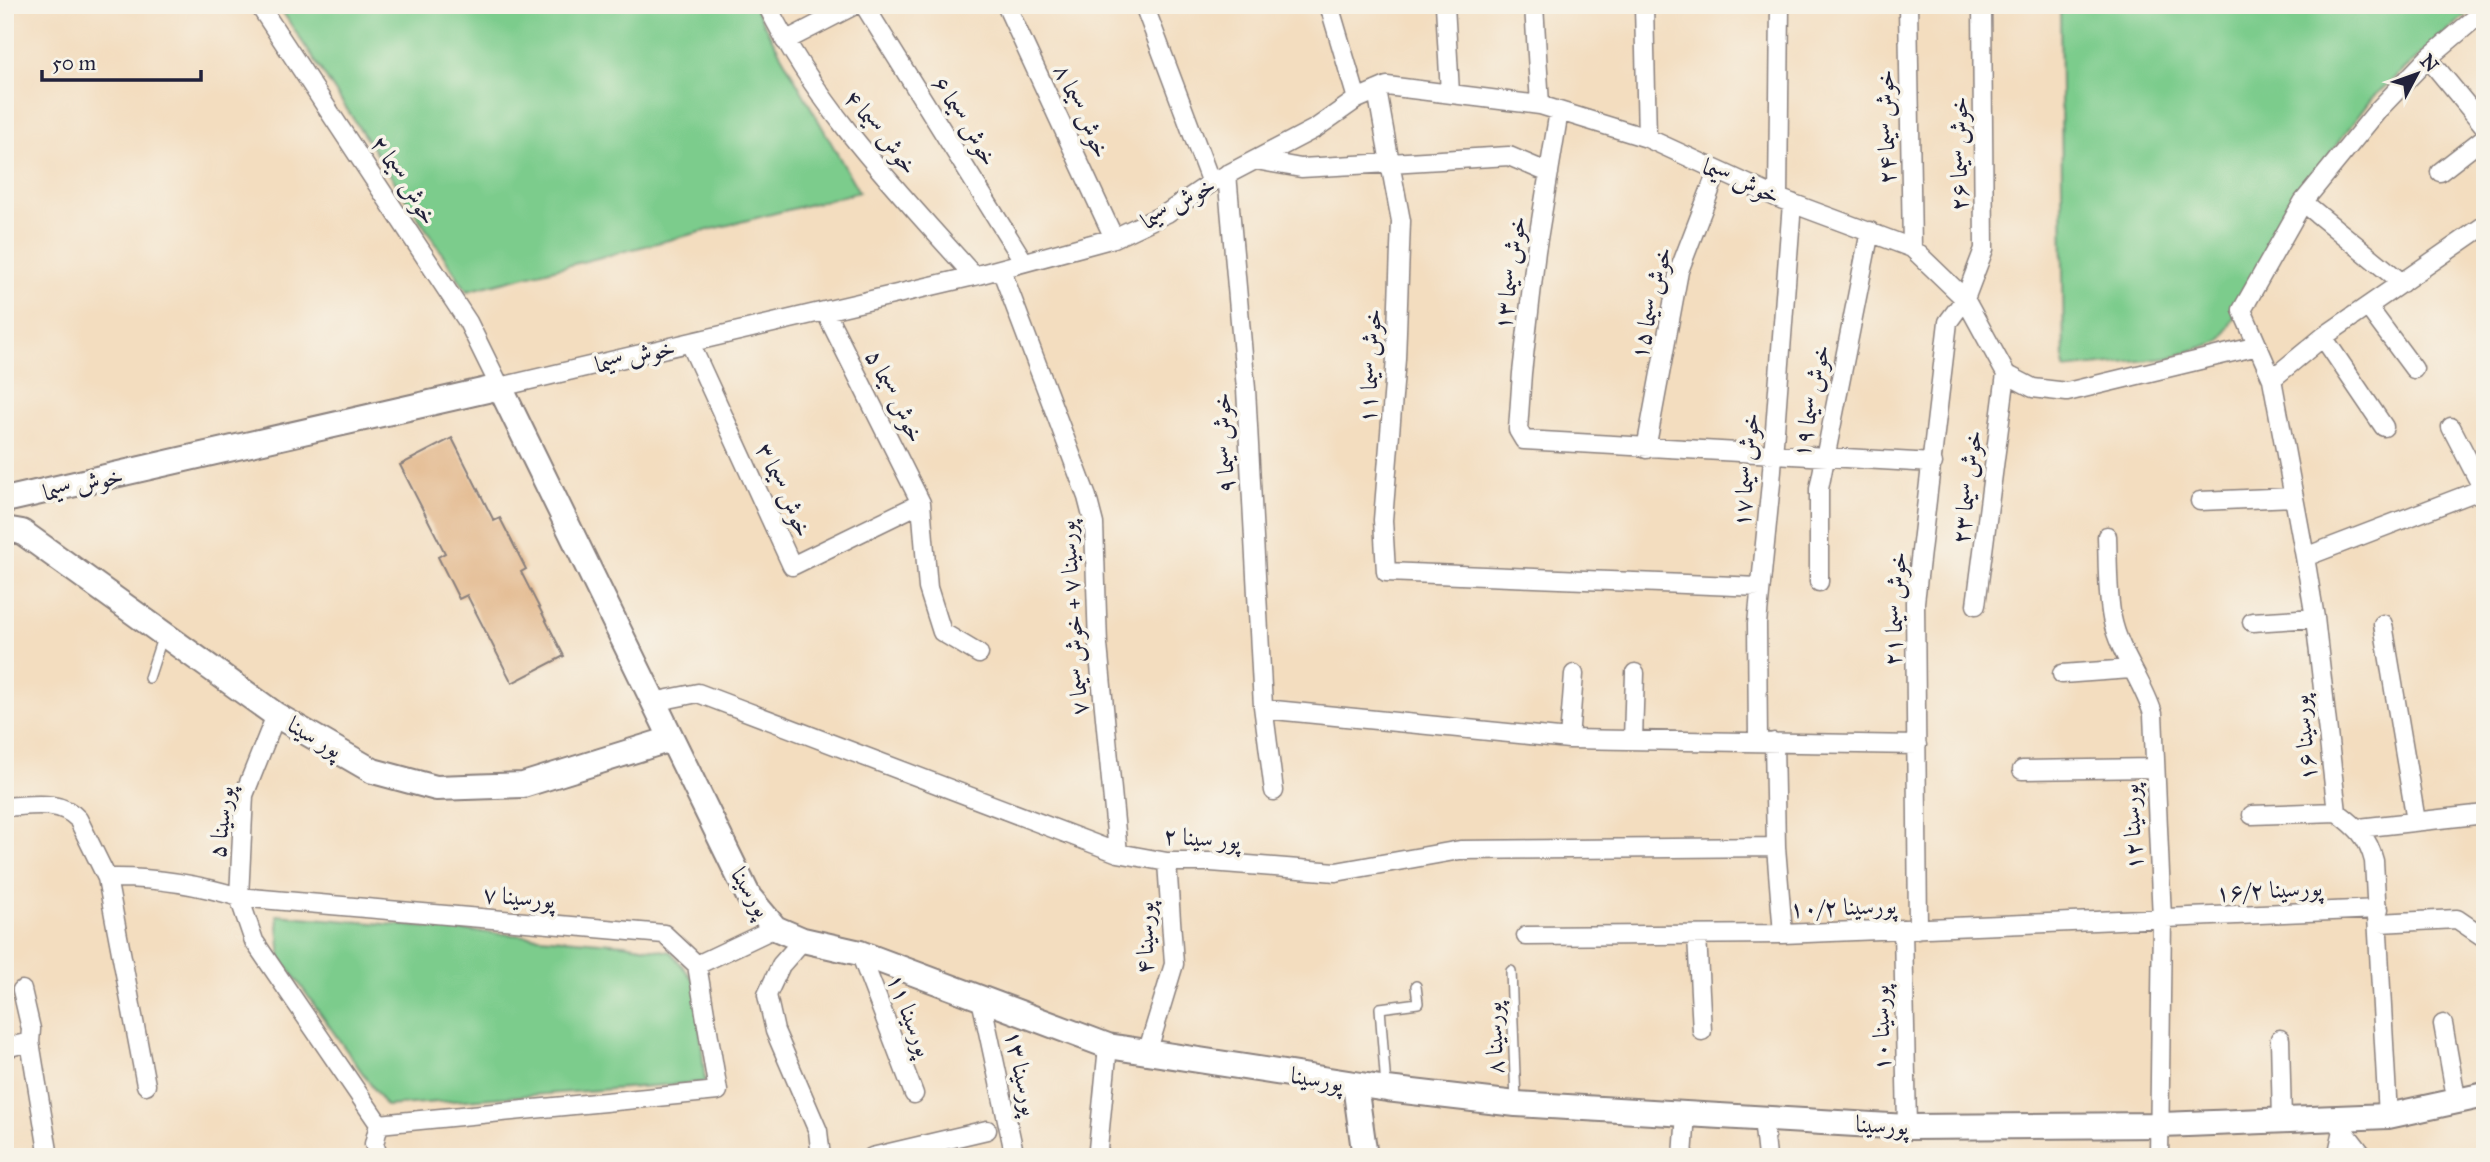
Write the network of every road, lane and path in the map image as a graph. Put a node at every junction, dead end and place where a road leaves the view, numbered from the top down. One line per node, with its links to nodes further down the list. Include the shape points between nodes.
1 (259, 5): 50 (street, خوش سیما ۲, via 468,322)
2 (767, 5): 15 (street, خوش سیما ۴)
3 (855, 5): 15 (street)
4 (864, 5): 37 (street, خوش سیما ۶)
5 (1006, 5): 35 (street, خوش سیما ۸)
6 (1144, 5): 30 (street, خوش سیما ۹)
7 (1329, 5): 19 (street)
8 (1445, 5): 18 (street)
9 (1535, 5): 20 (street)
10 (1644, 5): 24 (street)
11 (1780, 5): 31 (street, خوش سیما ۱۷)
12 (1909, 5): 36 (street, خوش سیما ۲۴)
13 (1982, 5): 41 (street, خوش سیما ۲۶, via 1984,249)
14 (2485, 10): 16 (street)
15 (785, 41): 39 (street, خوش سیما ۴, via 850,139)
16 (2428, 58): 22 (street); 32 (street, via 2379,109)
17 (1377, 90): 18 (street, خوش سیما, via 1387,86); 19 (street, خوش سیما); 26 (street, خوش سیما ۱۱)
18 (1450, 93): 20 (street, خوش سیما)
19 (1357, 99): 25 (street, خوش سیما, via 1316,128)
20 (1540, 105): 21 (street, خوش سیما)
21 (1559, 111): 24 (street, خوش سیما); 29 (street, خوش سیما ۱۳)
22 (2485, 127)
23 (2485, 137): 28 (street)
24 (1647, 138): 27 (street, خوش سیما)
25 (1256, 160): 26 (street, via 1301,168); 30 (street, خوش سیما)
26 (1390, 163): 29 (street, via 1509,156); 66 (street, خوش سیما ۱۱, via 1401,221 1383,520 1386,572)
27 (1717, 172): 31 (street, خوش سیما); 53 (street, خوش سیما ۱۵, via 1679,271)
28 (2440, 172)
29 (1549, 173): 53 (street, خوش سیما ۱۳, via 1518,430 1524,440)
30 (1219, 178): 35 (street, خوش سیما, via 1167,213); 79 (street, خوش سیما ۹, via 1246,389)
31 (1785, 200): 34 (street, خوش سیما); 54 (street, خوش سیما ۱۷)
32 (2303, 202): 40 (street); 46 (street, پورسینا ۱۶, via 2242,310)
33 (2485, 225): 40 (street)
34 (1870, 231): 36 (street, خوش سیما); 55 (street, خوش سیما ۱۹)
35 (1114, 238): 37 (street, خوش سیما)
36 (1912, 248): 41 (street, خوش سیما)
37 (1024, 262): 38 (street, خوش سیما)
38 (1001, 269): 39 (street, خوش سیما); 96 (street, پورسینا ۷ + خوش سیما ۷, via 1094,524 1098,645)
39 (974, 276): 43 (street, خوش سیما)
40 (2402, 283): 42 (street)
41 (1965, 299): 48 (street, خوش سیما); 56 (street, خوش سیما ۲۱, via 1948,322)
42 (2368, 307): 44 (street); 47 (street)
43 (825, 311): 45 (street, خوش سیما); 61 (street, خوش سیما ۵)
44 (2323, 337): 49 (street); 51 (street)
45 (690, 343): 50 (street, خوش سیما); 61 (street, خوش سیما ۳, via 792,566)
46 (2258, 346): 48 (street, via 2067,392 2033,388); 49 (street, پورسینا ۱۶)
47 (2414, 369)
48 (2006, 374): 67 (street, خوش سیما ۲۳)
49 (2272, 379): 58 (street, پورسینا ۱۶)
50 (500, 387): 59 (street, خوش سیما); 78 (street, پورسینا)
51 (2384, 426)
52 (2451, 427): 57 (street)
53 (1646, 449): 54 (street)
54 (1773, 454): 55 (street); 66 (street, خوش سیما ۱۷)
55 (1826, 455): 56 (street); 65 (street, خوش سیما ۱۹, via 1819,489)
56 (1933, 463): 85 (street, خوش سیما ۲۱, via 1915,602)
57 (2484, 488): 64 (street)
58 (2294, 497): 60 (street); 64 (street, پورسینا ۱۶)
59 (13, 499): 62 (street)
60 (2200, 501)
61 (921, 503): 72 (street, via 928,588 942,632)
62 (14, 531): 71 (street, پور سینا)
63 (2107, 536): 73 (street, پورسینا ۱۲, via 2112,619)
64 (2305, 557): 68 (street, پورسینا ۱۶)
65 (1819, 582)
66 (1760, 587): 84 (street, خوش سیما ۱۷, via 1756,624)
67 (1976, 605)
68 (2315, 618): 69 (street); 90 (street, پورسینا ۱۶)
69 (2252, 622)
70 (2383, 624): 93 (street)
71 (164, 634): 77 (lane); 80 (street, پور سینا)
72 (979, 654)
73 (2131, 669): 76 (street); 86 (street, پورسینا ۱۲, via 2146,690 2153,714)
74 (1636, 673): 83 (street)
75 (1574, 674): 82 (street)
76 (2062, 674)
77 (149, 678)
78 (653, 702): 81 (street, پورسینا); 96 (street, پور سینا ۲, via 698,693)
79 (1264, 709): 82 (street); 88 (street, خوش سیما ۹)
80 (276, 715): 81 (street, پور سینا, via 373,771 436,788 523,785); 99 (street, پورسینا ۵, via 244,795)
81 (671, 739): 102 (street, پورسینا, via 749,897)
82 (1569, 739): 83 (street)
83 (1633, 740): 84 (street)
84 (1766, 741): 85 (street); 95 (street, خوش سیما ۱۷)
85 (1917, 745): 103 (street, خوش سیما ۲۱)
86 (2154, 768): 87 (street); 101 (street, پورسینا ۱۲)
87 (2022, 770)
88 (1274, 791)
89 (5, 807): 98 (street, via 57,806 71,811)
90 (2337, 812): 92 (street); 94 (street, پورسینا ۱۶)
91 (2485, 814): 93 (street)
92 (2252, 815)
93 (2416, 821): 94 (street)
94 (2359, 828): 100 (street, پورسینا ۱۶, via 2370,842)
95 (1776, 847): 97 (street, پور سینا ۲, via 1460,850 1336,872); 105 (street, خوش سیما ۱۷)
96 (1118, 853): 97 (street, پور سینا ۲)
97 (1167, 862): 121 (street, پورسینا ۴, via 1174,964)
98 (107, 878): 99 (street, پورسینا ۷, via 151,877); 122 (street)
99 (239, 897): 110 (street, پورسینا ۷, via 664,934); 133 (street, via 254,941)
100 (2379, 916): 101 (street, پورسینا ۱۶/۲); 107 (street, پورسینا ۱۶/۲, via 2458,919); 130 (street, پورسینا ۱۶)
101 (2162, 919): 103 (street, پورسینا ۱۰/۲); 135 (street, پورسینا ۱۲)
102 (775, 928): 108 (street, پورسینا); 110 (street)
103 (1911, 929): 105 (street, پورسینا ۱۰/۲); 136 (street, پورسینا ۱۰)
104 (1698, 934): 105 (street, پورسینا ۱۰/۲); 106 (street, پورسینا ۱۰/۲); 116 (street)
105 (1783, 934)
106 (1526, 936)
107 (2485, 938)
108 (803, 940): 109 (street, پورسینا); 140 (street, via 781,965 767,995 775,1031 818,1131)
109 (860, 953): 114 (street, پورسینا); 125 (street, پورسینا ۱۱)
110 (697, 965): 133 (street, via 718,1091)
111 (1511, 971): 128 (lane, پورسینا ۸)
112 (1416, 986): 124 (lane, via 1418,1003 1380,1008)
113 (22, 990): 118 (street)
114 (981, 999): 119 (street, پورسینا); 142 (street, پورسینا ۱۳)
115 (2443, 1024): 127 (street)
116 (1702, 1031)
117 (2280, 1039): 132 (street)
118 (30, 1042): 120 (street); 138 (street)
119 (1108, 1046): 121 (street, پورسینا); 143 (street)
120 (5, 1048)
121 (1147, 1053): 123 (street, پورسینا)
122 (146, 1085)
123 (1355, 1085): 124 (street, پورسینا); 144 (street)
124 (1387, 1089): 128 (street, پورسینا)
125 (914, 1094)
126 (2485, 1095): 127 (street, پورسینا)
127 (2457, 1103): 130 (street, پورسینا)
128 (1516, 1104): 129 (street, پورسینا)
129 (1686, 1113): 131 (street, پورسینا); 145 (street)
130 (2388, 1116): 134 (street, پورسینا)
131 (1763, 1118): 136 (street, پورسینا); 146 (street)
132 (2282, 1121): 134 (street, پورسینا); 135 (street, پورسینا)
133 (379, 1124): 139 (street, via 374,1144)
134 (2338, 1124): 148 (street); 149 (street)
135 (2162, 1125): 136 (street, پورسینا); 147 (street, پورسینا ۱۲)
136 (1907, 1127)
137 (987, 1130): 141 (street)
138 (49, 1157)
139 (379, 1157)
140 (821, 1157)
141 (872, 1157)
142 (1015, 1157)
143 (1101, 1157)
144 (1365, 1157)
145 (1682, 1157)
146 (1767, 1157)
147 (2159, 1157)
148 (2337, 1157)
149 (2364, 1157)

